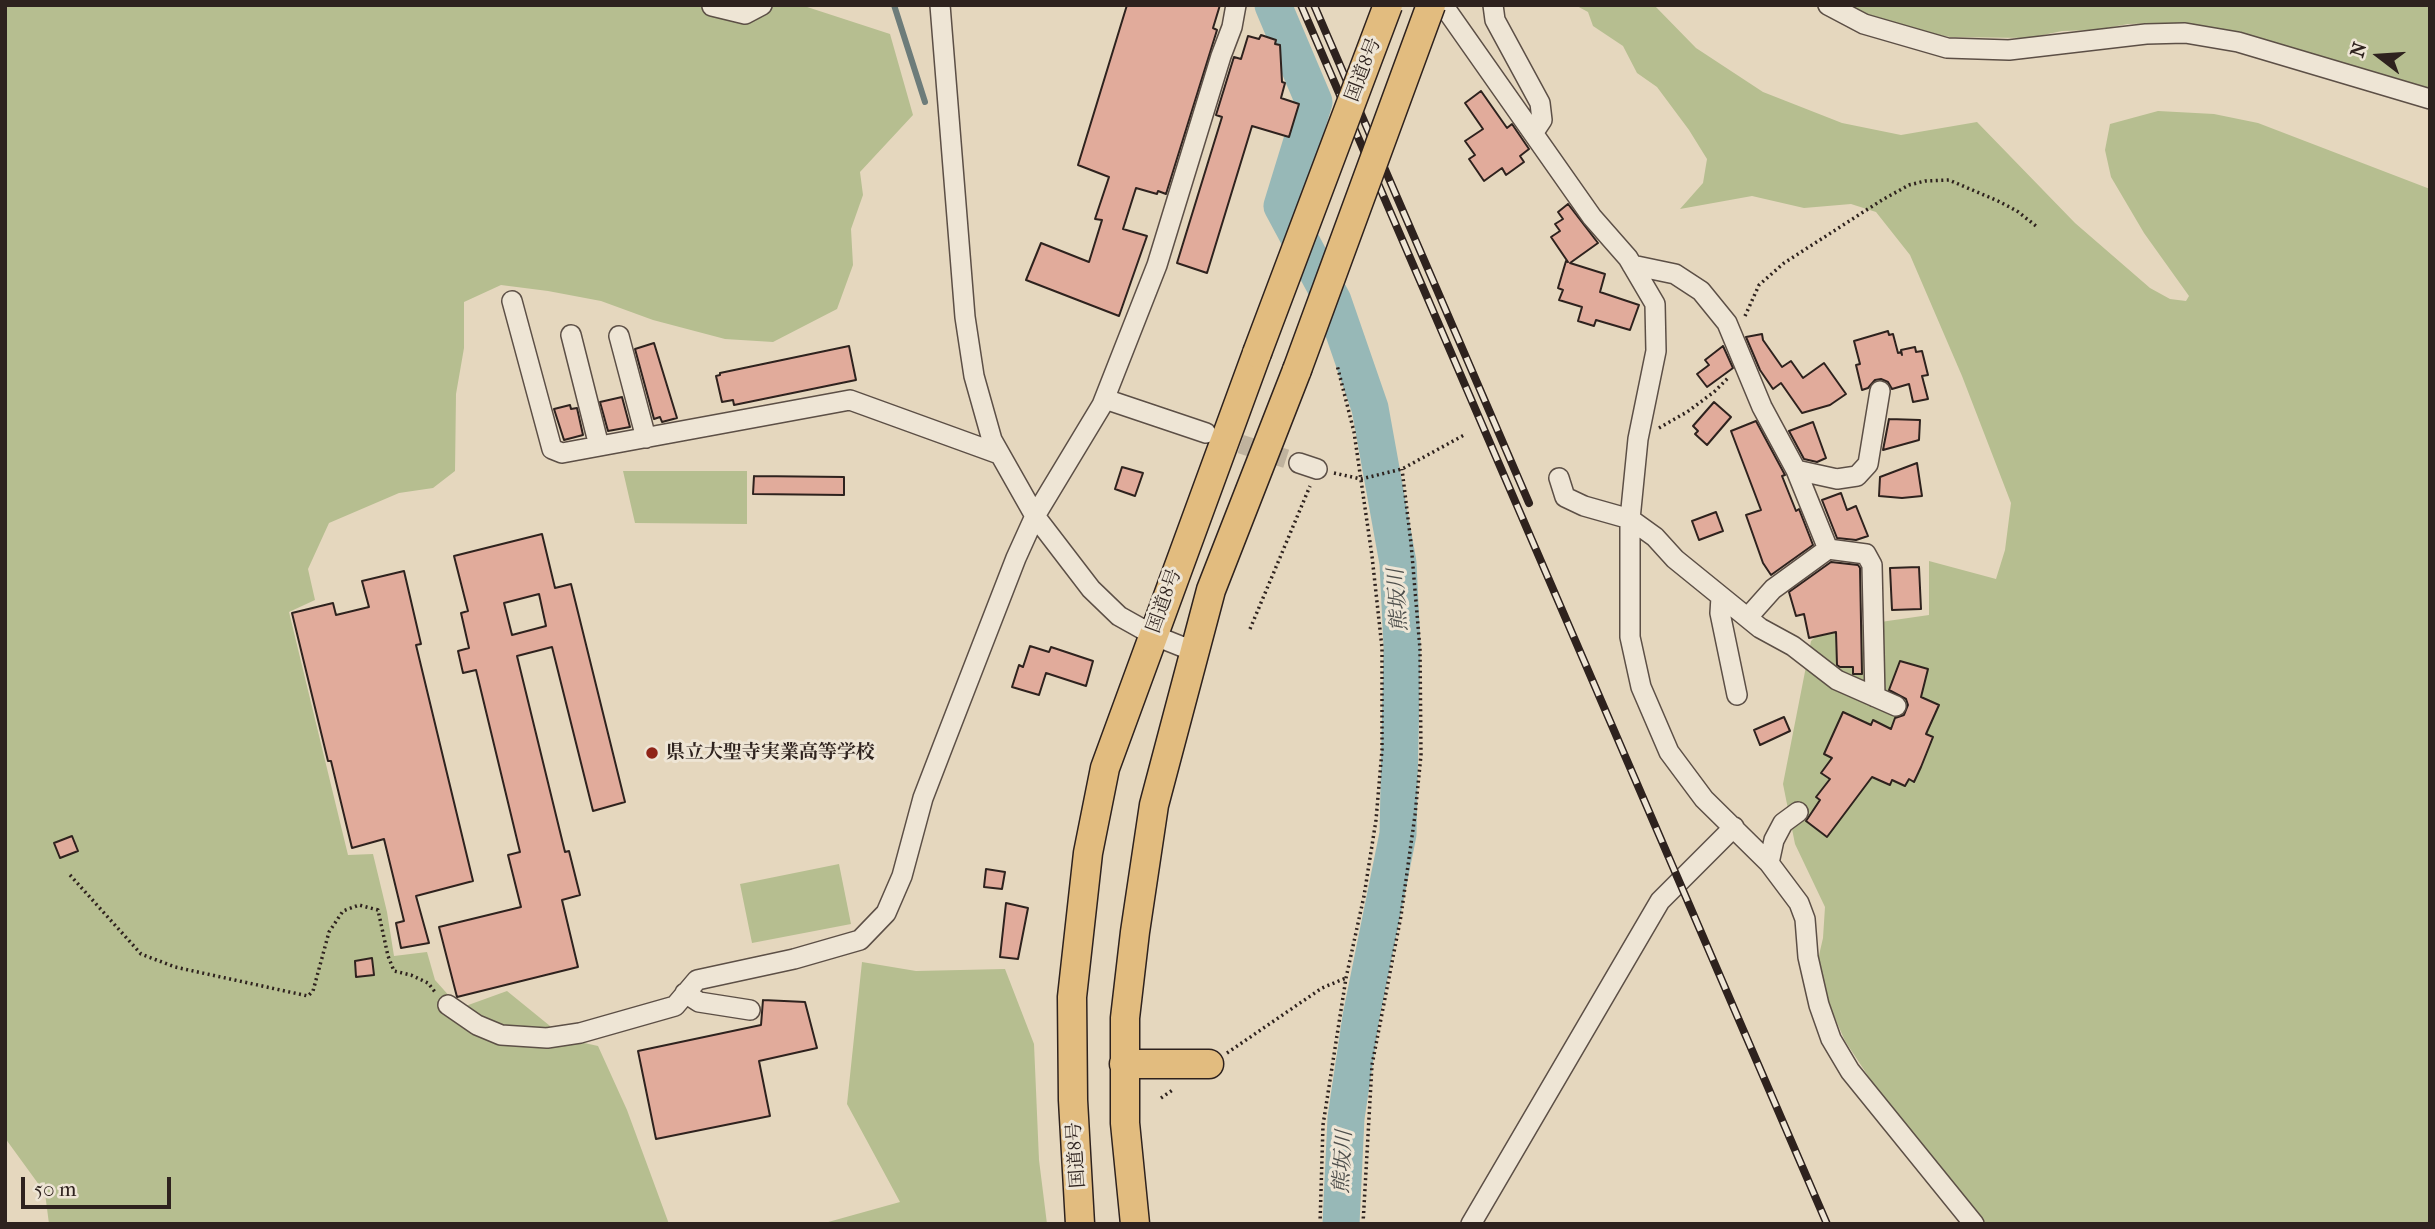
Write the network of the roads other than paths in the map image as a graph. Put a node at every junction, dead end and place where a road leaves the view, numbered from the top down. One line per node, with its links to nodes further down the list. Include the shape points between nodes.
1 (762, 5): 9 (street, via 745,14)
2 (940, 5): 21 (street, via 965,317 974,376)
3 (1236, 5): 17 (street, via 1157,265)
4 (1388, 5): 29 (highway, 国道8号, bridge)
5 (1431, 5): 30 (highway, 国道8号, bridge, via 1211,590)
6 (1443, 5): 11 (street)
7 (1493, 5): 11 (street, via 1495,20 1540,103 1542,120)
8 (1828, 5): 10 (street, via 1864,24 1947,48 2009,50 2185,33 2238,42)
9 (712, 6)
10 (2430, 99)
11 (1534, 132): 12 (street, via 1592,217)
12 (1632, 265): 22 (street, via 1675,274 1701,291 1727,323 1762,408); 25 (street, via 1656,304 1656,351 1638,439)
13 (512, 301): 20 (street, via 552,449 562,453)
14 (571, 335): 20 (street)
15 (619, 336): 19 (street)
16 (1880, 391): 22 (street, via 1868,464 1857,476 1837,479)
17 (1104, 399): 18 (street); 24 (street)
18 (1206, 433)
19 (646, 438): 20 (street); 21 (street, via 850,400)
20 (599, 446)
21 (999, 454): 24 (street)
22 (1796, 470): 26 (street)
23 (1559, 478): 25 (street, via 1565,497)
24 (1035, 516): 29 (street, via 1091,589 1119,616); 37 (street, via 923,799 902,876 886,913 860,940)
25 (1630, 519): 27 (street); 35 (street, via 1630,637 1641,687 1670,752 1704,799)
26 (1828, 549): 28 (street, via 1773,589); 32 (street, via 1867,554 1872,565)
27 (1721, 597): 28 (street); 31 (street, via 1720,613)
28 (1748, 618): 32 (street, via 1837,680)
29 (1153, 635): 30 (street); 42 (highway, 国道8号, via 1105,768 1078,927 1072,1040)
30 (1193, 651): 40 (highway, 国道8号, via 1154,805 1125,1018)
31 (1737, 695)
32 (1875, 696): 33 (street)
33 (1896, 706)
34 (1798, 812): 36 (street, via 1783,823)
35 (1734, 827): 36 (street); 44 (street, via 1660,901)
36 (1769, 863): 45 (street, via 1799,903 1805,919 1810,969 1831,1039 1850,1071)
37 (691, 987): 38 (street, via 675,1006 547,1038 501,1035); 39 (street, via 699,1002)
38 (448, 1005)
39 (750, 1010)
40 (1124, 1064): 41 (highway); 43 (highway, 国道8号)
41 (1209, 1065)
42 (1080, 1224)
43 (1135, 1224)
44 (1471, 1224)
45 (1974, 1224)

